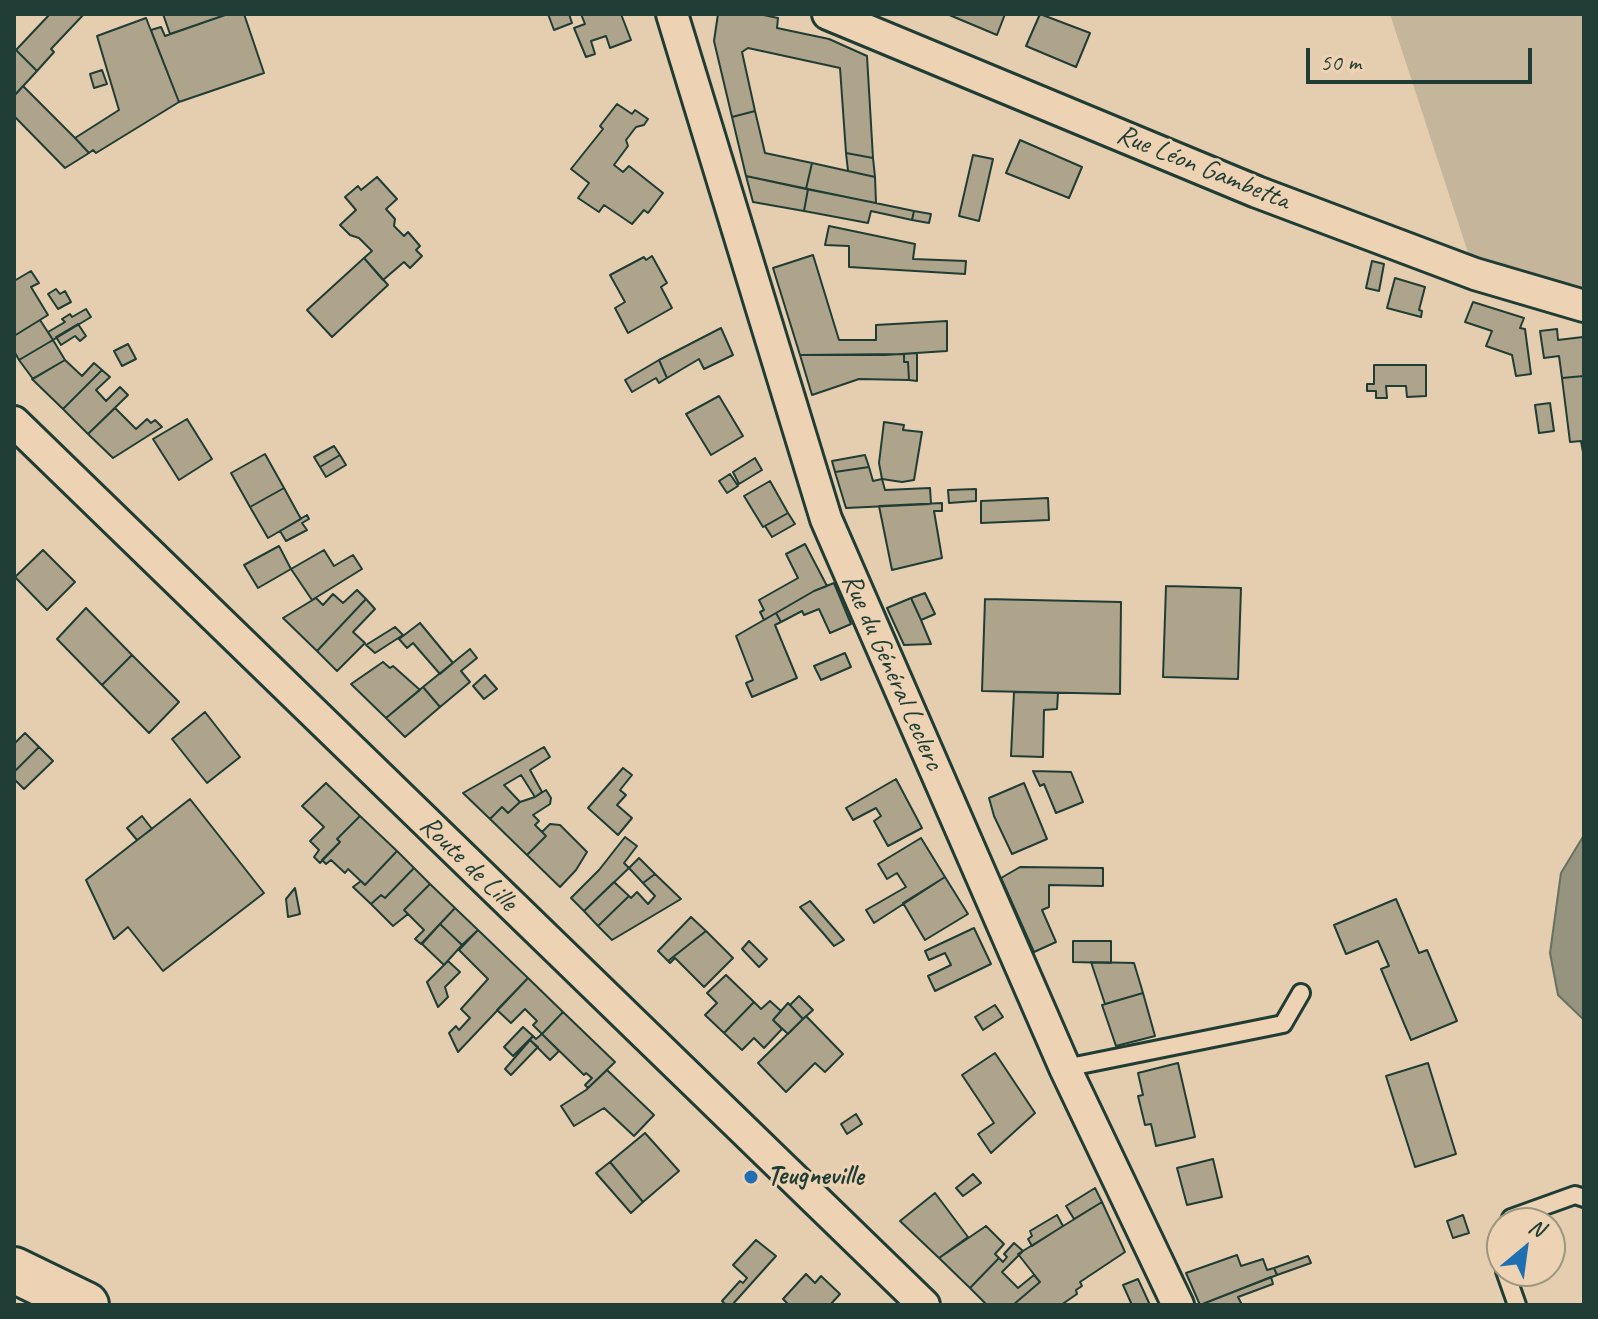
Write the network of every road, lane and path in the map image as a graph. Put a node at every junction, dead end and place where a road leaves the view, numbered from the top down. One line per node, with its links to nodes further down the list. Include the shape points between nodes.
1 (672, 14): 6 (street, Rue du Général Leclerc, via 826,519)
2 (828, 14): 3 (street, Rue Léon Gambetta, via 1257,192 1475,274)
3 (1584, 306)
4 (14, 422): 11 (street, Route de Lille)
5 (1301, 993): 6 (lane, via 1283,1024)
6 (1065, 1068): 12 (street, Rue du Général Leclerc)
7 (1584, 1198): 8 (lane, via 1575,1195)
8 (1542, 1207)
9 (14, 1270): 10 (highway)
10 (86, 1305)
11 (924, 1305)
12 (1178, 1305)

